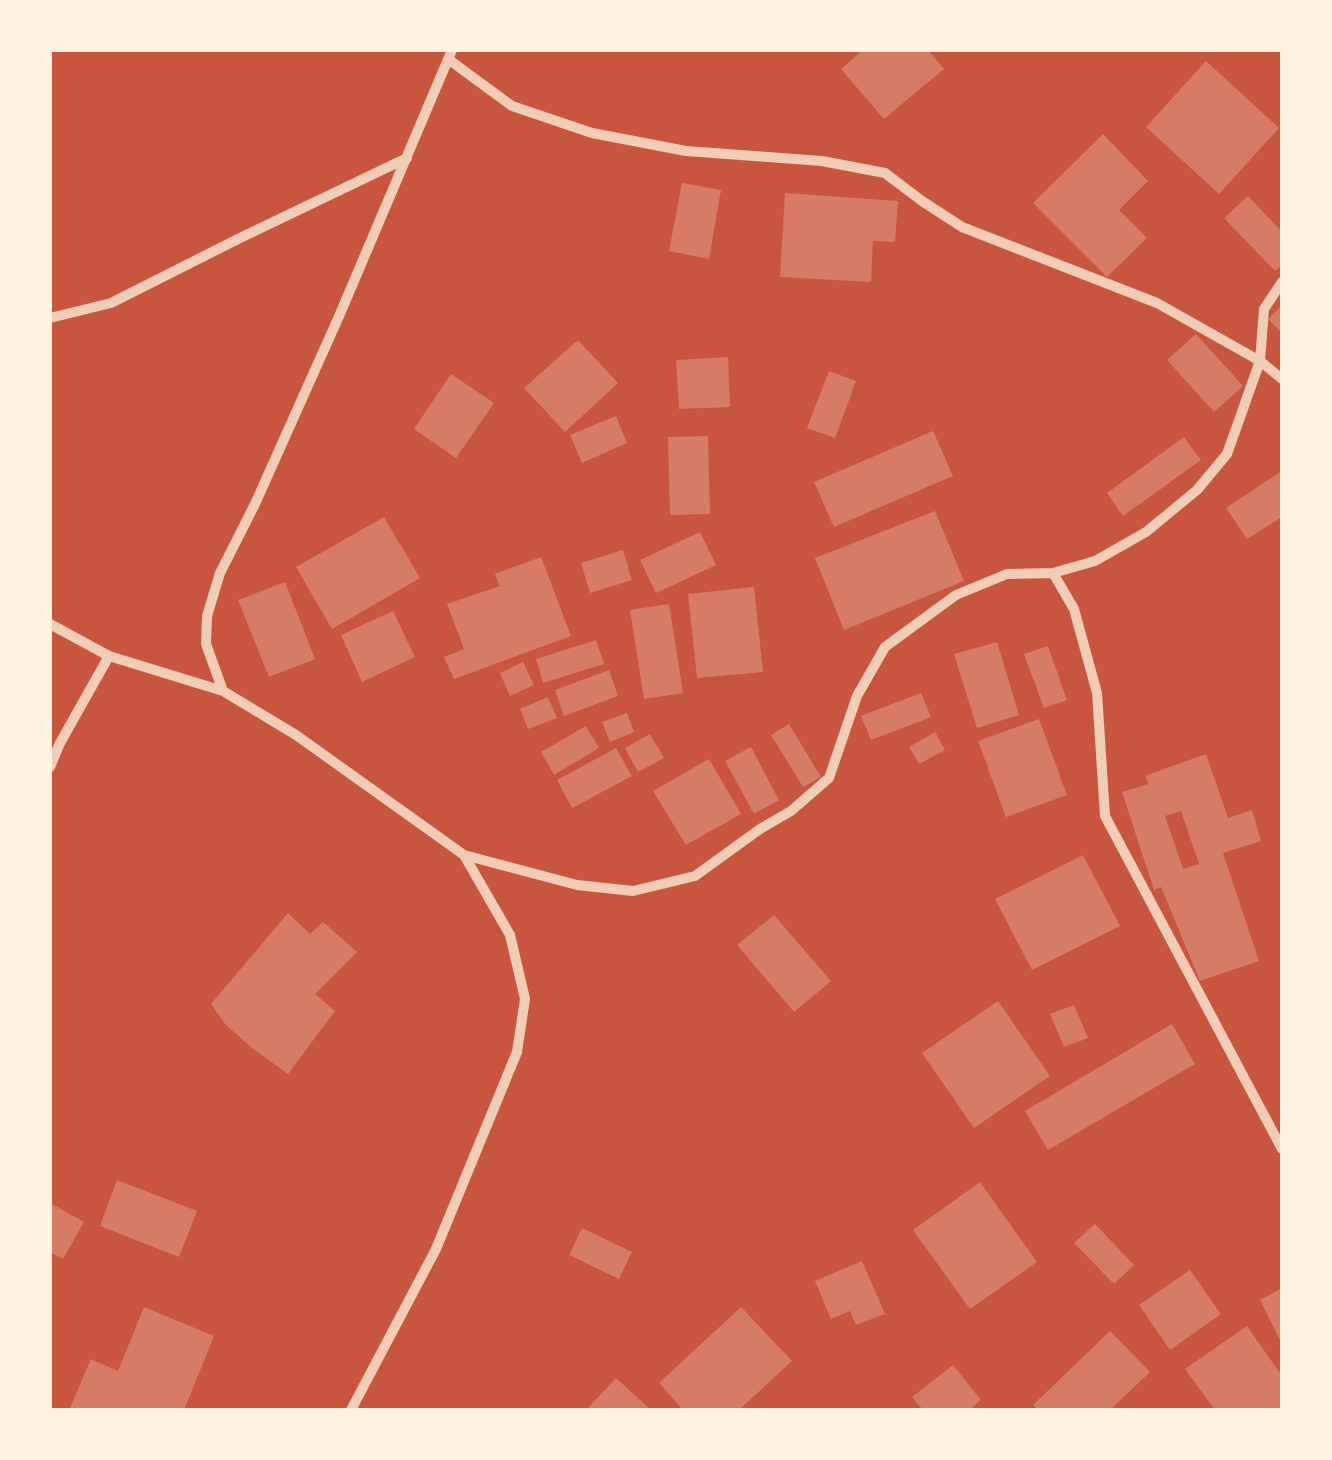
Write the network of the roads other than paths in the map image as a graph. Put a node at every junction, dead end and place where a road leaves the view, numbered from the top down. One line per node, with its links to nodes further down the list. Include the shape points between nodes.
1 (450, 54): 2 (street); 5 (street, via 512,106 592,132 686,151 822,160 885,173 962,227 1157,303)
2 (408, 158): 4 (street, via 111,303); 10 (street, via 220,572 206,644)
3 (1282, 282): 5 (street, via 1264,309)
4 (50, 318)
5 (1260, 361): 6 (street); 7 (street, via 1226,454 1197,490 1146,532 1095,561)
6 (1282, 379)
7 (1054, 573): 12 (street, via 1007,574 956,595 885,647 857,696 829,778 695,876 633,891 577,885); 13 (street, via 1074,609 1097,693 1106,816)
8 (50, 624): 9 (street)
9 (109, 656): 10 (street); 11 (street)
10 (223, 691): 12 (street)
11 (50, 767)
12 (464, 855): 14 (street, via 510,935 525,999 517,1052 436,1248)
13 (1282, 1149)
14 (351, 1410)

